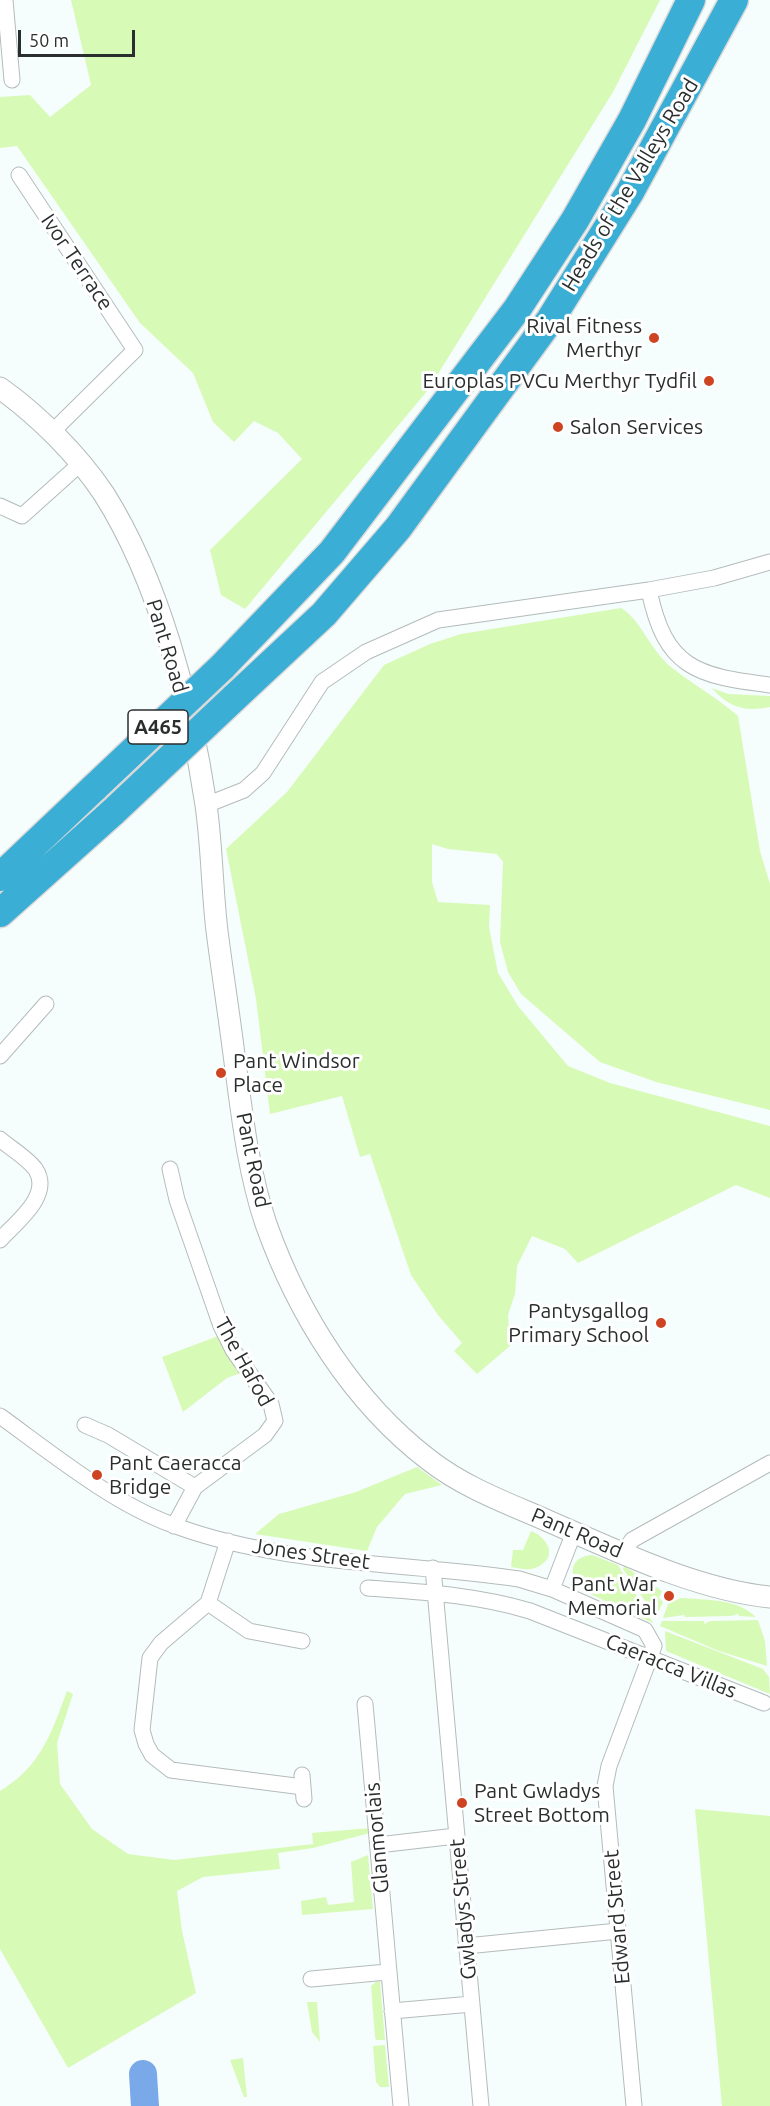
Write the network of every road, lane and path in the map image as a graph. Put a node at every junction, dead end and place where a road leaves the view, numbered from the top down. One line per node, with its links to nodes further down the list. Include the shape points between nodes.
1 (5, 0): 4 (street)
2 (691, 0): 14 (highway, Heads of the Valleys Road / A465, bridge, via 575,220 517,309 332,552 222,667)
3 (734, 0): 15 (highway, Heads of the Valleys Road / A465, bridge, via 630,192 550,320 398,528 324,614)
4 (12, 80)
5 (19, 175): 7 (street, Ivor Terrace, via 135,350)
6 (0, 387): 7 (street, Pant Road)
7 (51, 433): 8 (street, Pant Road)
8 (80, 464): 9 (street, via 22,516); 13 (street, Pant Road, via 103,494 126,536 170,640)
9 (0, 506)
10 (770, 562): 11 (street)
11 (649, 590): 12 (street, via 660,633 678,656 724,680); 13 (street, via 438,621 366,652 322,682 263,773 244,790)
12 (770, 685)
13 (206, 805): 26 (street, Pant Road, via 216,927 247,1148 266,1223 297,1295 356,1389 427,1458 490,1496)
14 (0, 877)
15 (0, 913)
16 (46, 1004): 17 (street)
17 (0, 1056)
18 (0, 1139): 20 (street, via 36,1170 40,1184 39,1197)
19 (171, 1169): 24 (street, The Hafod, via 177,1200 221,1326 271,1404 275,1421 266,1436)
20 (0, 1240)
21 (0, 1416): 25 (street, Jones Street, via 130,1505)
22 (85, 1425): 24 (street)
23 (770, 1463): 28 (street, via 632,1540)
24 (195, 1487): 25 (street, The Hafod)
25 (174, 1526): 27 (street, Jones Street)
26 (573, 1532): 28 (street, Pant Road); 31 (street)
27 (228, 1541): 29 (street, Jones Street, via 316,1557); 34 (street)
28 (622, 1553): 33 (street, Pant Road, via 728,1589)
29 (433, 1568): 31 (street, Jones Street, via 519,1580); 32 (street, Gwladys Street)
30 (368, 1588): 32 (street, Caeracca Villas)
31 (552, 1589): 36 (street, Jones Street, via 645,1630 654,1646)
32 (434, 1593): 36 (street, Caeracca Villas, via 530,1611); 40 (street, Gwladys Street)
33 (770, 1597)
34 (208, 1603): 35 (street, via 249,1631); 39 (street, via 161,1643 150,1658 142,1730 146,1744 156,1760 171,1770)
35 (302, 1642)
36 (650, 1658): 37 (street, Caeracca Villas); 42 (street, Edward Street, via 604,1786)
37 (764, 1703)
38 (365, 1704): 41 (street, Glanmorlais)
39 (303, 1787)
40 (456, 1836): 41 (street); 43 (street, Gwladys Street)
41 (378, 1845): 44 (street, Glanmorlais)
42 (618, 1931): 43 (street); 50 (street, Edward Street)
43 (466, 1946): 46 (street, Gwladys Street)
44 (387, 1972): 45 (street); 47 (street, Glanmorlais)
45 (311, 1979)
46 (472, 2004): 47 (street); 49 (street, Gwladys Street)
47 (392, 2011): 48 (street, Glanmorlais)
48 (401, 2106)
49 (481, 2106)
50 (634, 2106)

